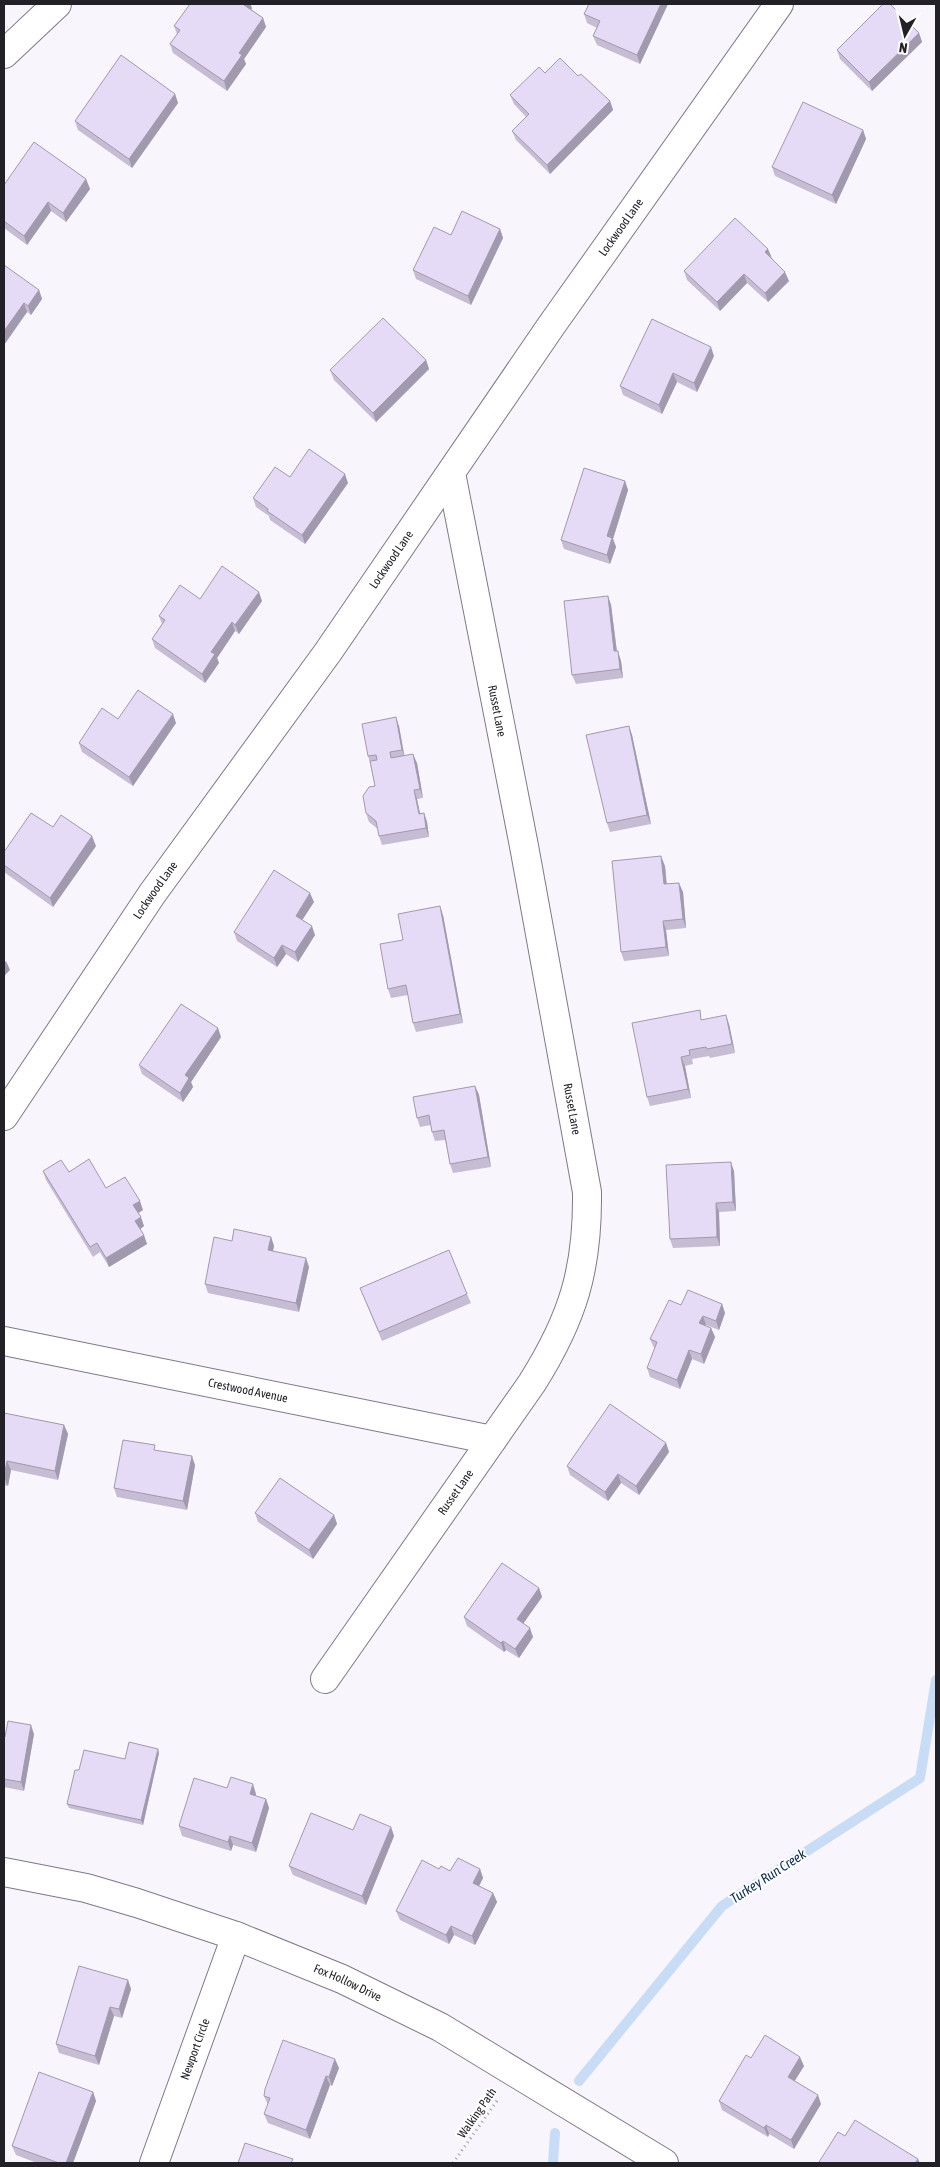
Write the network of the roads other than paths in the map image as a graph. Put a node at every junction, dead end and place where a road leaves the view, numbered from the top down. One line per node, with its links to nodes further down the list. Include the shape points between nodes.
1 (57, 4): 3 (street)
2 (779, 4): 4 (street, Lockwood Lane)
3 (4, 54)
4 (451, 473): 5 (street, Lockwood Lane, via 328,652 152,894); 7 (street, Russet Lane, via 587,1192 588,1232 570,1312 553,1349)
5 (4, 1116)
6 (4, 1341): 7 (street, Crestwood Avenue)
7 (492, 1440): 8 (street, Russet Lane)
8 (325, 1679)
9 (4, 1872): 10 (street, Fox Hollow Drive, via 86,1888)
10 (236, 1936): 11 (street, Newport Circle); 12 (street, Fox Hollow Drive, via 369,1992 440,2028)
11 (154, 2163)
12 (664, 2163)

